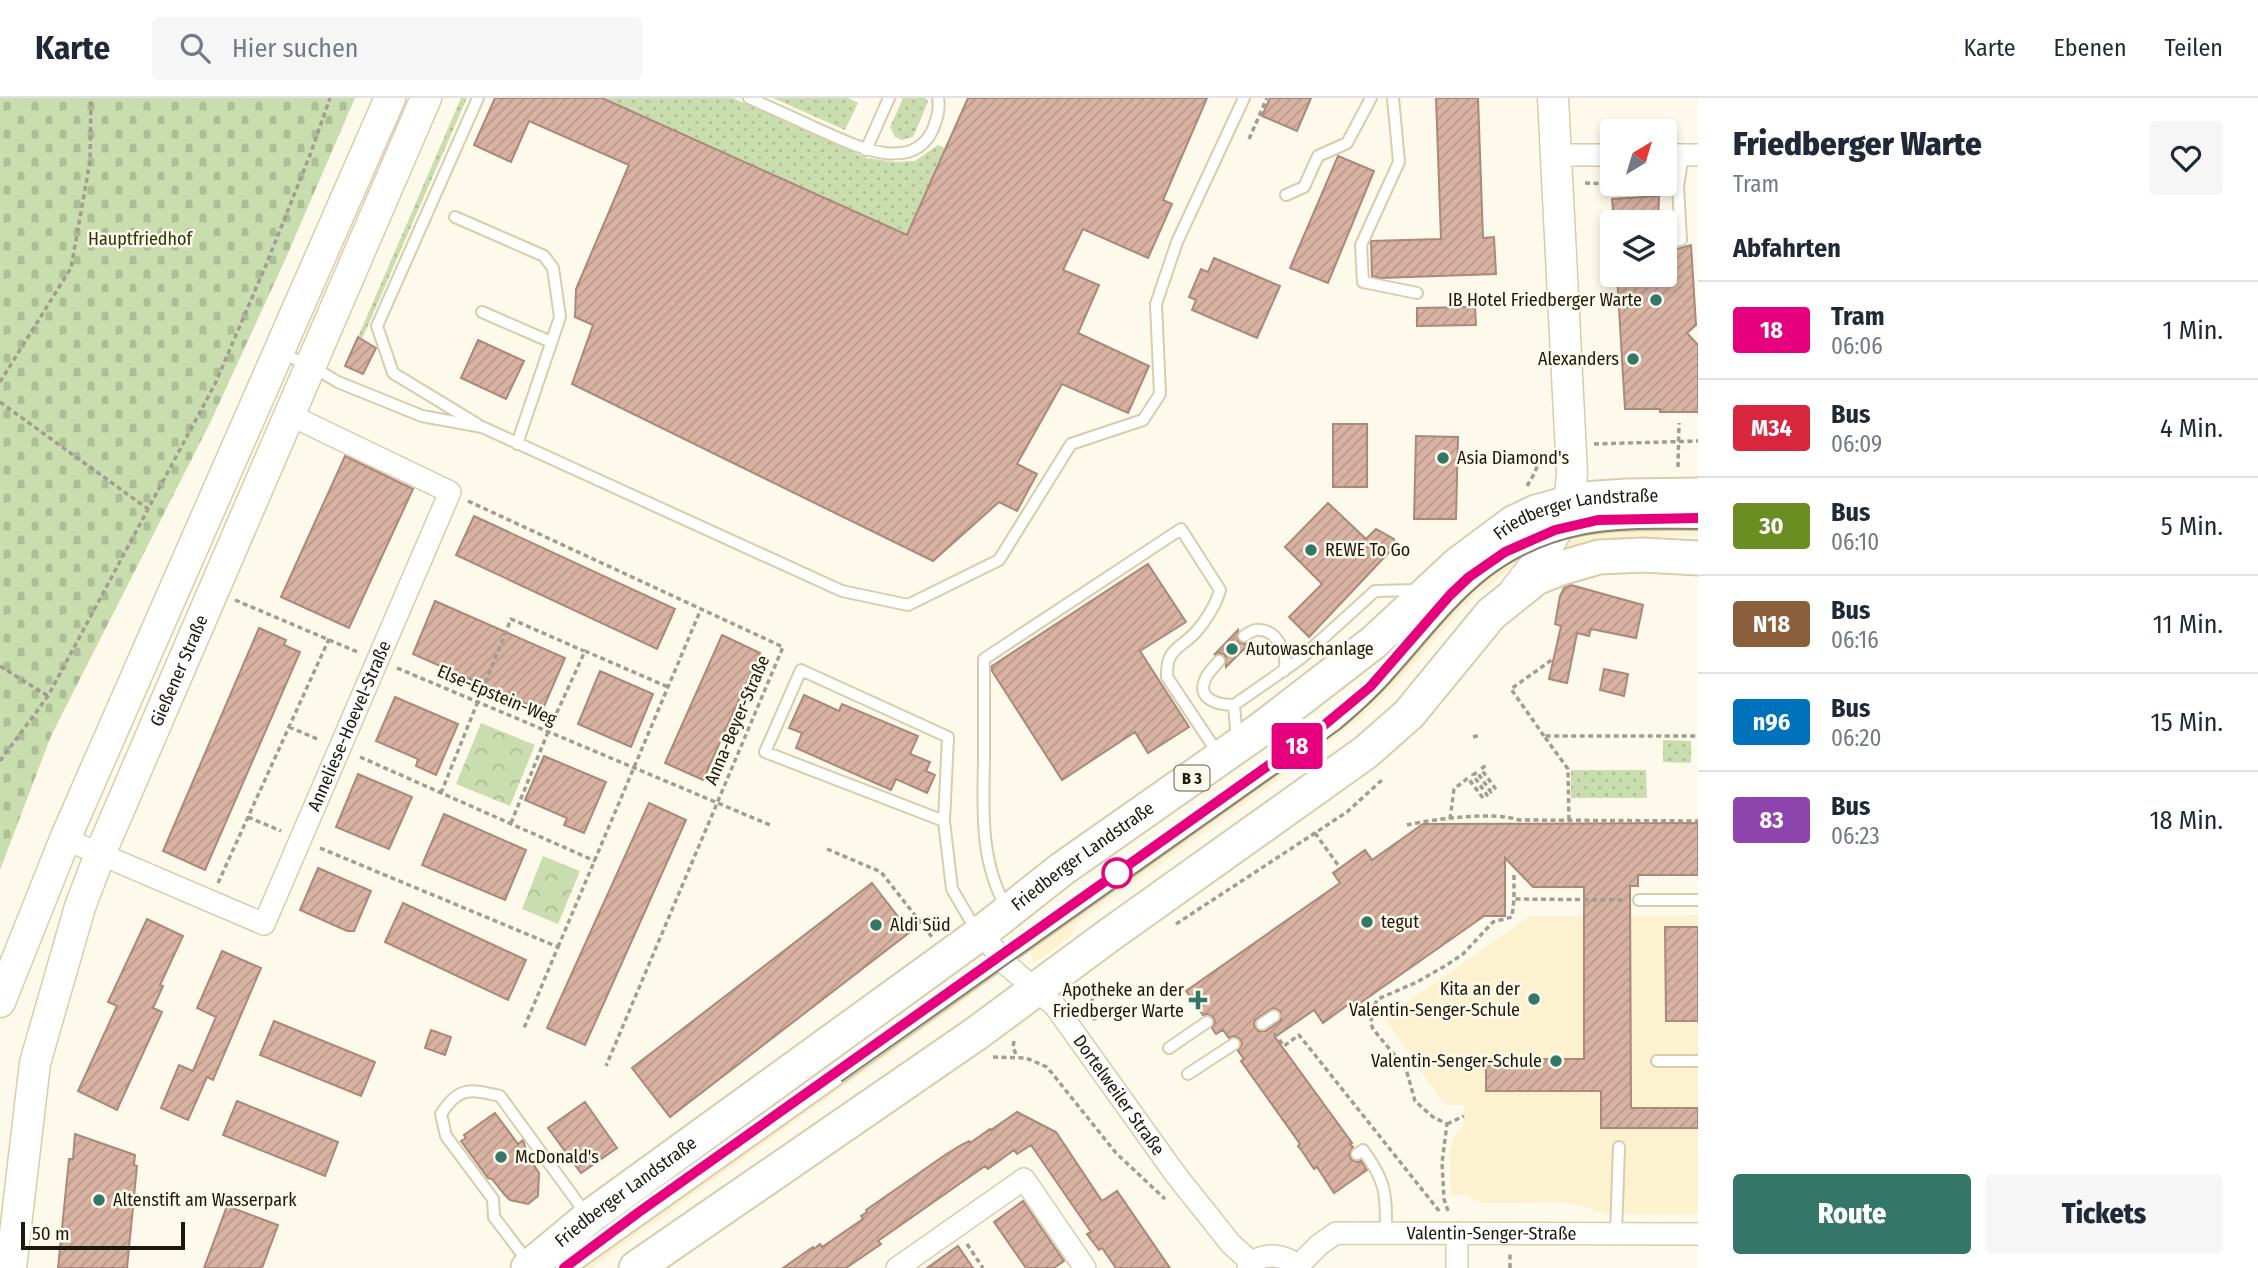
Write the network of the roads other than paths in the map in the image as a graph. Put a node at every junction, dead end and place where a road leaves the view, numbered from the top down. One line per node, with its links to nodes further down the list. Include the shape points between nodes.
1 (390, 98): 21 (main road, Gießener Straße)
2 (426, 98): 22 (main road, Gießener Straße)
3 (478, 98): 24 (lane, via 377,326 393,373)
4 (749, 98): 11 (lane)
5 (889, 98): 11 (lane)
6 (938, 98): 11 (lane, via 939,115 921,145 890,154)
7 (1244, 98): 25 (lane, via 1177,242 1156,304 1160,394 1143,420 1071,444 999,560 908,605 842,591)
8 (1371, 98): 15 (lane, via 1347,143 1318,156 1304,187)
9 (1393, 98): 18 (lane, via 1399,162 1361,245 1363,282)
10 (1553, 98): 13 (main road)
11 (866, 150)
12 (1682, 154): 17 (lane, via 1678,187 1681,240)
13 (1556, 155): 14 (street); 27 (main road, via 1572,473)
14 (1600, 155)
15 (1286, 195)
16 (455, 217): 20 (lane, via 544,256 552,268 559,317)
17 (1677, 241)
18 (1417, 293)
19 (482, 312): 20 (lane)
20 (551, 342): 25 (lane)
21 (277, 351): 22 (lane); 39 (main road, Gießener Straße)
22 (311, 366): 23 (main road, Gießener Straße); 24 (lane, via 422,416)
23 (290, 415): 40 (main road, Gießener Straße); 40 (street, Anneliese-Hoevel-Straße, via 450,492 264,924)
24 (482, 427): 25 (lane)
25 (517, 444)
26 (1698, 495): 27 (main road, Friedberger Landstraße / B 3)
27 (1568, 502): 29 (main road); 31 (main road, Friedberger Landstraße / B 3, via 1513,523)
28 (1698, 524): 29 (lane, Friedberger Landstraße, via 1620,524)
29 (1551, 538): 32 (main road); 45 (lane, Friedberger Landstraße, via 1508,557 1474,582 1443,610 1374,690 1321,736)
30 (1698, 558): 32 (main road, via 1643,555 1583,561 1535,578)
31 (1431, 590): 35 (lane, via 1375,591); 37 (main road, Friedberger Landstraße / B 3, via 1374,642)
32 (1508, 599): 46 (main road, via 1391,732)
33 (1244, 636): 35 (lane, via 1257,629 1266,631 1284,650)
34 (1219, 660): 36 (lane, via 1204,680 1204,691 1219,705)
35 (1284, 671): 36 (lane)
36 (1234, 705): 37 (lane)
37 (1230, 752): 43 (main road, Friedberger Landstraße / B 3); 43 (lane, via 1167,677 1172,651 1195,633 1220,590 1181,529 984,659 983,829 987,859)
38 (944, 821): 38 (lane, via 948,737 801,670 765,752); 44 (lane, via 952,889)
39 (65, 838): 40 (street, Anneliese-Hoevel-Straße); 47 (main road, Gießener Straße)
40 (100, 854): 56 (main road, Gießener Straße, via 35,1063)
41 (1639, 900): 42 (lane)
42 (1698, 900)
43 (1008, 911): 44 (main road, Friedberger Landstraße / B 3)
44 (981, 933): 45 (street, Dortelweiler Straße); 57 (main road, Friedberger Landstraße / B 3)
45 (1004, 961): 46 (street, Dortelweiler Straße); 66 (lane, Friedberger Landstraße)
46 (1035, 989): 62 (street, Dortelweiler Straße, via 1055,1006 1176,1175); 67 (main road)
47 (0, 1002)
48 (1208, 1021): 50 (lane)
49 (1234, 1044): 53 (lane)
50 (1169, 1048)
51 (1657, 1061): 52 (lane)
52 (1698, 1061)
53 (1188, 1074)
54 (1619, 1147): 60 (lane)
55 (1357, 1154): 58 (lane, via 1363,1150 1384,1186)
56 (12, 1179): 65 (main road, Gießener Straße)
57 (589, 1218): 63 (main road, Friedberger Landstraße / B 3); 63 (lane, via 499,1096 470,1090 450,1100 441,1114 446,1136 493,1199 494,1217)
58 (1386, 1233): 59 (street, Valentin-Senger-Straße); 64 (street, Valentin-Senger-Straße, via 1336,1233)
59 (1457, 1233): 60 (street, Valentin-Senger-Straße); 70 (street)
60 (1616, 1234): 61 (street, Valentin-Senger-Straße)
61 (1698, 1234)
62 (1250, 1265): 64 (street, via 1265,1256 1287,1258)
63 (529, 1267)
64 (1299, 1267)
65 (11, 1268)
66 (572, 1268)
67 (636, 1268)
68 (897, 1268): 69 (street, via 1024,1179)
69 (1085, 1268)
70 (1457, 1268)

